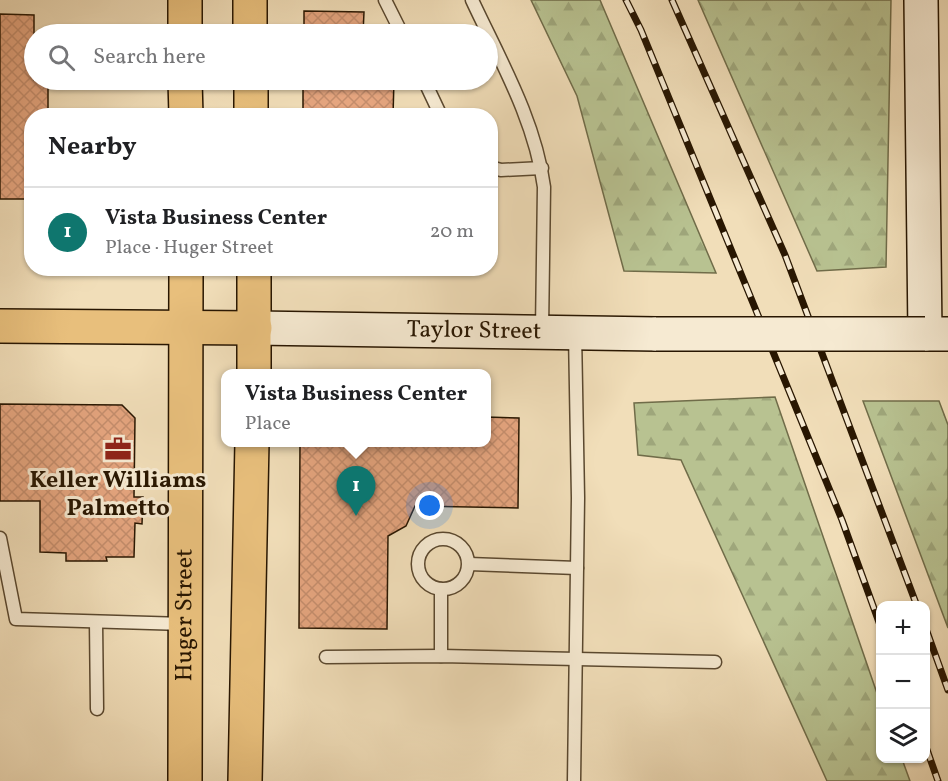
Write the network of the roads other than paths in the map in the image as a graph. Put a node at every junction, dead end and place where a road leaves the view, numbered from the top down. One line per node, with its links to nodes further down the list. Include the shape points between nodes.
1 (185, 0): 6 (highway)
2 (250, 0): 7 (highway)
3 (385, 0): 8 (lane)
4 (472, 0): 9 (lane)
5 (921, 0): 26 (main road)
6 (185, 24)
7 (250, 24)
8 (397, 24)
9 (483, 24)
10 (498, 55): 18 (lane, via 519,99)
11 (185, 90): 14 (highway)
12 (251, 90): 15 (highway)
13 (429, 90): 16 (lane)
14 (186, 108)
15 (251, 108)
16 (437, 108)
17 (498, 168): 18 (lane)
18 (542, 168): 24 (lane)
19 (186, 276): 22 (highway, Huger Street)
20 (254, 276): 23 (highway)
21 (0, 327): 22 (highway, Taylor Street)
22 (186, 327): 23 (highway, Taylor Street); 34 (highway, Huger Street)
23 (255, 328): 24 (main road, Taylor Street); 27 (highway)
24 (542, 332): 25 (main road, Taylor Street)
25 (574, 332): 26 (main road, Taylor Street, bridge); 31 (lane)
26 (936, 334)
27 (254, 369)
28 (252, 447): 41 (highway)
29 (0, 538): 33 (lane, via 16,619)
30 (469, 564): 31 (lane); 32 (lane, via 463,579); 32 (lane, via 464,549 451,540 428,544 419,558 421,575)
31 (577, 568): 37 (lane)
32 (441, 589): 35 (lane)
33 (96, 622): 34 (lane); 39 (lane)
34 (187, 624): 40 (highway, Huger Street)
35 (441, 656): 36 (lane); 37 (lane)
36 (326, 657)
37 (576, 657): 38 (lane); 42 (lane)
38 (715, 662)
39 (97, 709)
40 (185, 781)
41 (245, 781)
42 (574, 781)

